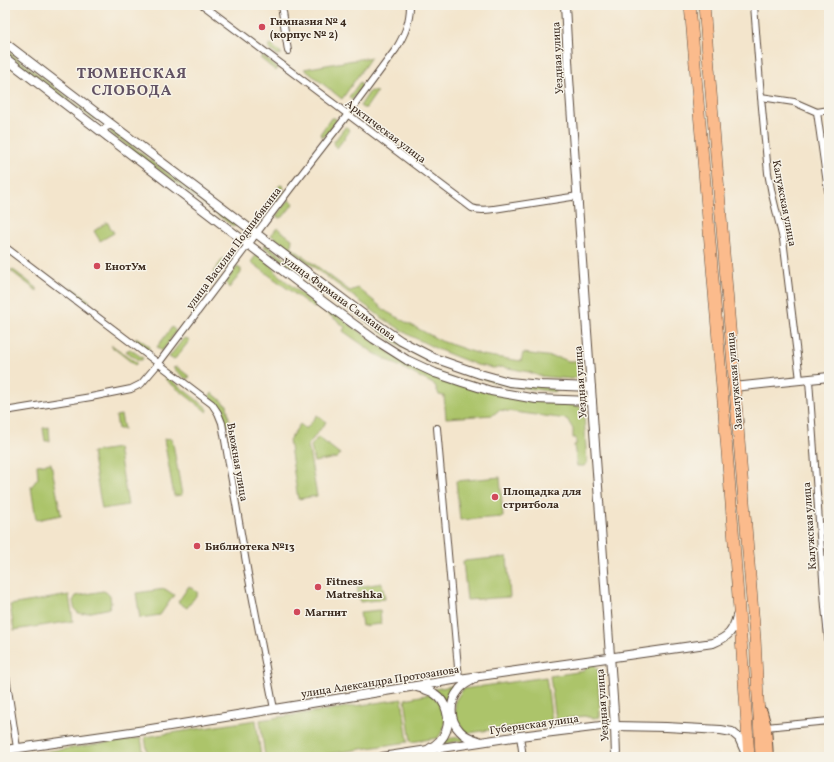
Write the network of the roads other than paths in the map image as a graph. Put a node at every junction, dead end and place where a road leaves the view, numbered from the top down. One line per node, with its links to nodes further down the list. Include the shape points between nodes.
1 (203, 5): 15 (street, Арктическая улица)
2 (281, 5): 9 (street)
3 (410, 5): 15 (street, улица Василия Подшибякина, via 404,37)
4 (565, 5): 19 (street, Уездная улица)
5 (690, 5): 34 (highway)
6 (704, 5): 29 (highway, Закалужская улица)
7 (754, 5): 11 (street, Калужская улица)
8 (5, 43): 14 (street, улица Фармана Салманова)
9 (288, 51)
10 (5, 58): 16 (street, улица Фармана Салманова)
11 (761, 97): 13 (street, via 794,102); 26 (street, Калужская улица, via 768,173 783,239)
12 (829, 110): 13 (street)
13 (817, 112): 20 (street)
14 (98, 114): 16 (street, via 101,119 98,125); 17 (street, улица Фармана Салманова)
15 (348, 115): 19 (street, Арктическая улица, via 476,210); 21 (street, улица Василия Подшибякина)
16 (90, 124): 18 (street, улица Фармана Салманова)
17 (116, 127): 18 (street, via 106,127 104,133); 21 (street, улица Фармана Салманова)
18 (108, 138): 22 (street, улица Фармана Салманова)
19 (578, 196): 28 (street, Уездная улица)
20 (829, 198)
21 (257, 234): 22 (street, улица Василия Подшибякина); 28 (street, улица Фармана Салманова, via 401,341 434,358 509,382)
22 (248, 245): 24 (street, улица Василия Подшибякина); 30 (street, улица Фармана Салманова, via 374,339 407,360 435,373 491,391 536,399)
23 (5, 247): 24 (street, Вьюжная улица)
24 (158, 364): 31 (street, улица Василия Подшибякина, via 141,384 131,389); 42 (street, Вьюжная улица, via 212,404 222,423)
25 (829, 377): 27 (street)
26 (800, 380): 27 (street); 29 (street)
27 (808, 380): 33 (street, Калужская улица)
28 (591, 387): 30 (street, Уездная улица)
29 (734, 387): 41 (highway, Закалужская улица)
30 (592, 400): 36 (street, Уездная улица)
31 (5, 412)
32 (437, 428): 39 (street)
33 (827, 607): 35 (street, Калужская улица)
34 (740, 608): 36 (street, улица Александра Протозанова, via 730,634 713,643); 54 (highway)
35 (829, 647)
36 (610, 658): 38 (street, улица Александра Протозанова); 44 (street, Уездная улица)
37 (5, 670): 48 (street)
38 (478, 677): 39 (street, улица Александра Протозанова); 47 (street, via 459,690 453,700 451,711 460,731 469,738)
39 (459, 679): 40 (street, улица Александра Протозанова)
40 (414, 687): 42 (street, улица Александра Протозанова); 50 (street, via 436,694 444,703 447,712 446,731 436,745)
41 (758, 693): 45 (main road); 55 (highway, Закалужская улица)
42 (274, 709): 48 (street, улица Александра Протозанова)
43 (829, 721): 45 (street)
44 (615, 726): 46 (street, Губернская улица); 53 (street, Уездная улица); 54 (street, Губернская улица, via 732,732 739,738)
45 (766, 728): 56 (main road)
46 (520, 736): 47 (street, Губернская улица); 52 (street)
47 (482, 742): 50 (street, Губернская улица)
48 (17, 748): 49 (street, улица Александра Протозанова)
49 (5, 750)
50 (426, 751): 51 (street, Губернская улица)
51 (382, 757)
52 (523, 757)
53 (616, 757)
54 (748, 757)
55 (761, 757)
56 (768, 757)

